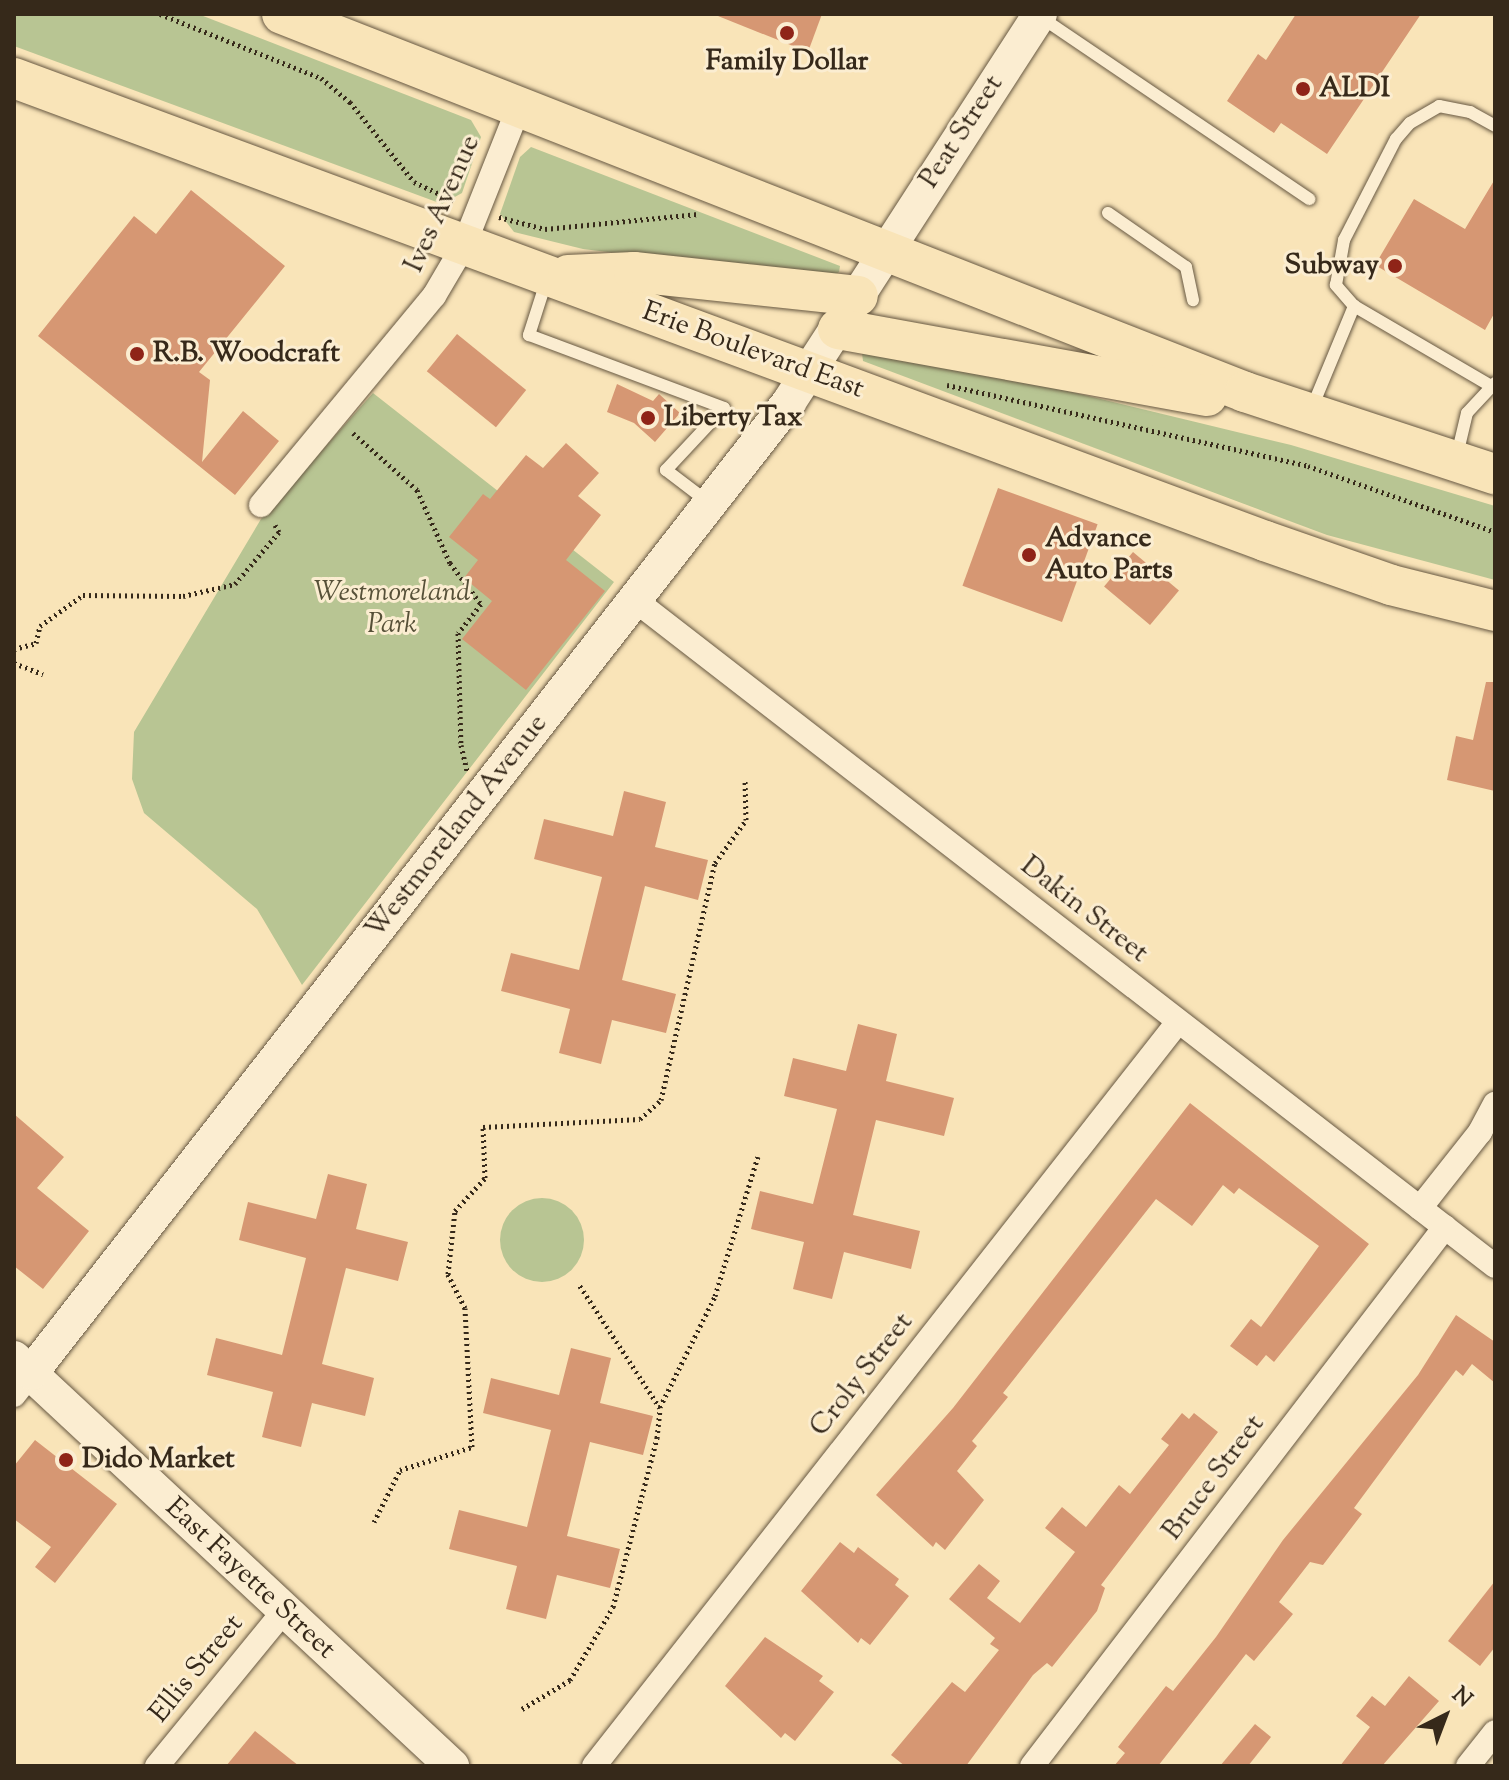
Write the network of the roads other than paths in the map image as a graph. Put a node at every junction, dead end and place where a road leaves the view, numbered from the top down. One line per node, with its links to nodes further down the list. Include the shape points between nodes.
1 (282, 14): 4 (main road)
2 (1040, 15): 6 (lane); 9 (street, Peat Street)
3 (14, 78): 8 (main road, Erie Boulevard East)
4 (519, 107): 8 (street, Ives Avenue); 9 (main road)
5 (1495, 126): 12 (lane, via 1470,112 1439,106 1396,139 1344,240 1336,285)
6 (1309, 199)
7 (1108, 213): 11 (lane, via 1186,267)
8 (464, 245): 10 (main road, Erie Boulevard East); 20 (street, Ives Avenue, via 434,296)
9 (887, 251): 13 (street, Westmoreland Avenue); 16 (main road)
10 (548, 275): 13 (main road, via 634,272); 14 (main road, Erie Boulevard East); 19 (lane, via 529,335 724,408 666,470)
11 (1193, 300)
12 (1354, 306): 15 (lane); 16 (lane)
13 (848, 313): 14 (street, Westmoreland Avenue); 16 (main road)
14 (810, 373): 19 (street, Westmoreland Avenue); 22 (main road, Erie Boulevard East, via 1377,581)
15 (1493, 384): 17 (lane, via 1467,413)
16 (1310, 414): 17 (main road)
17 (1455, 462): 18 (main road)
18 (1495, 474)
19 (710, 504): 21 (street, Westmoreland Avenue)
20 (261, 505)
21 (636, 601): 23 (street, Dakin Street); 28 (street, Westmoreland Avenue)
22 (1495, 611)
23 (1178, 1022): 25 (street, Dakin Street); 33 (street, Croly Street)
24 (1495, 1104): 25 (street, via 1480,1132)
25 (1420, 1208): 26 (street, Dakin Street)
26 (1445, 1227): 27 (street, Dakin Street); 34 (street, Bruce Street)
27 (1495, 1266)
28 (20, 1375): 29 (street, East Fayette Street)
29 (284, 1611): 31 (street, Ellis Street); 32 (street, East Fayette Street)
30 (1495, 1732): 35 (street)
31 (157, 1766)
32 (452, 1766)
33 (594, 1766)
34 (1032, 1766)
35 (1468, 1766)

